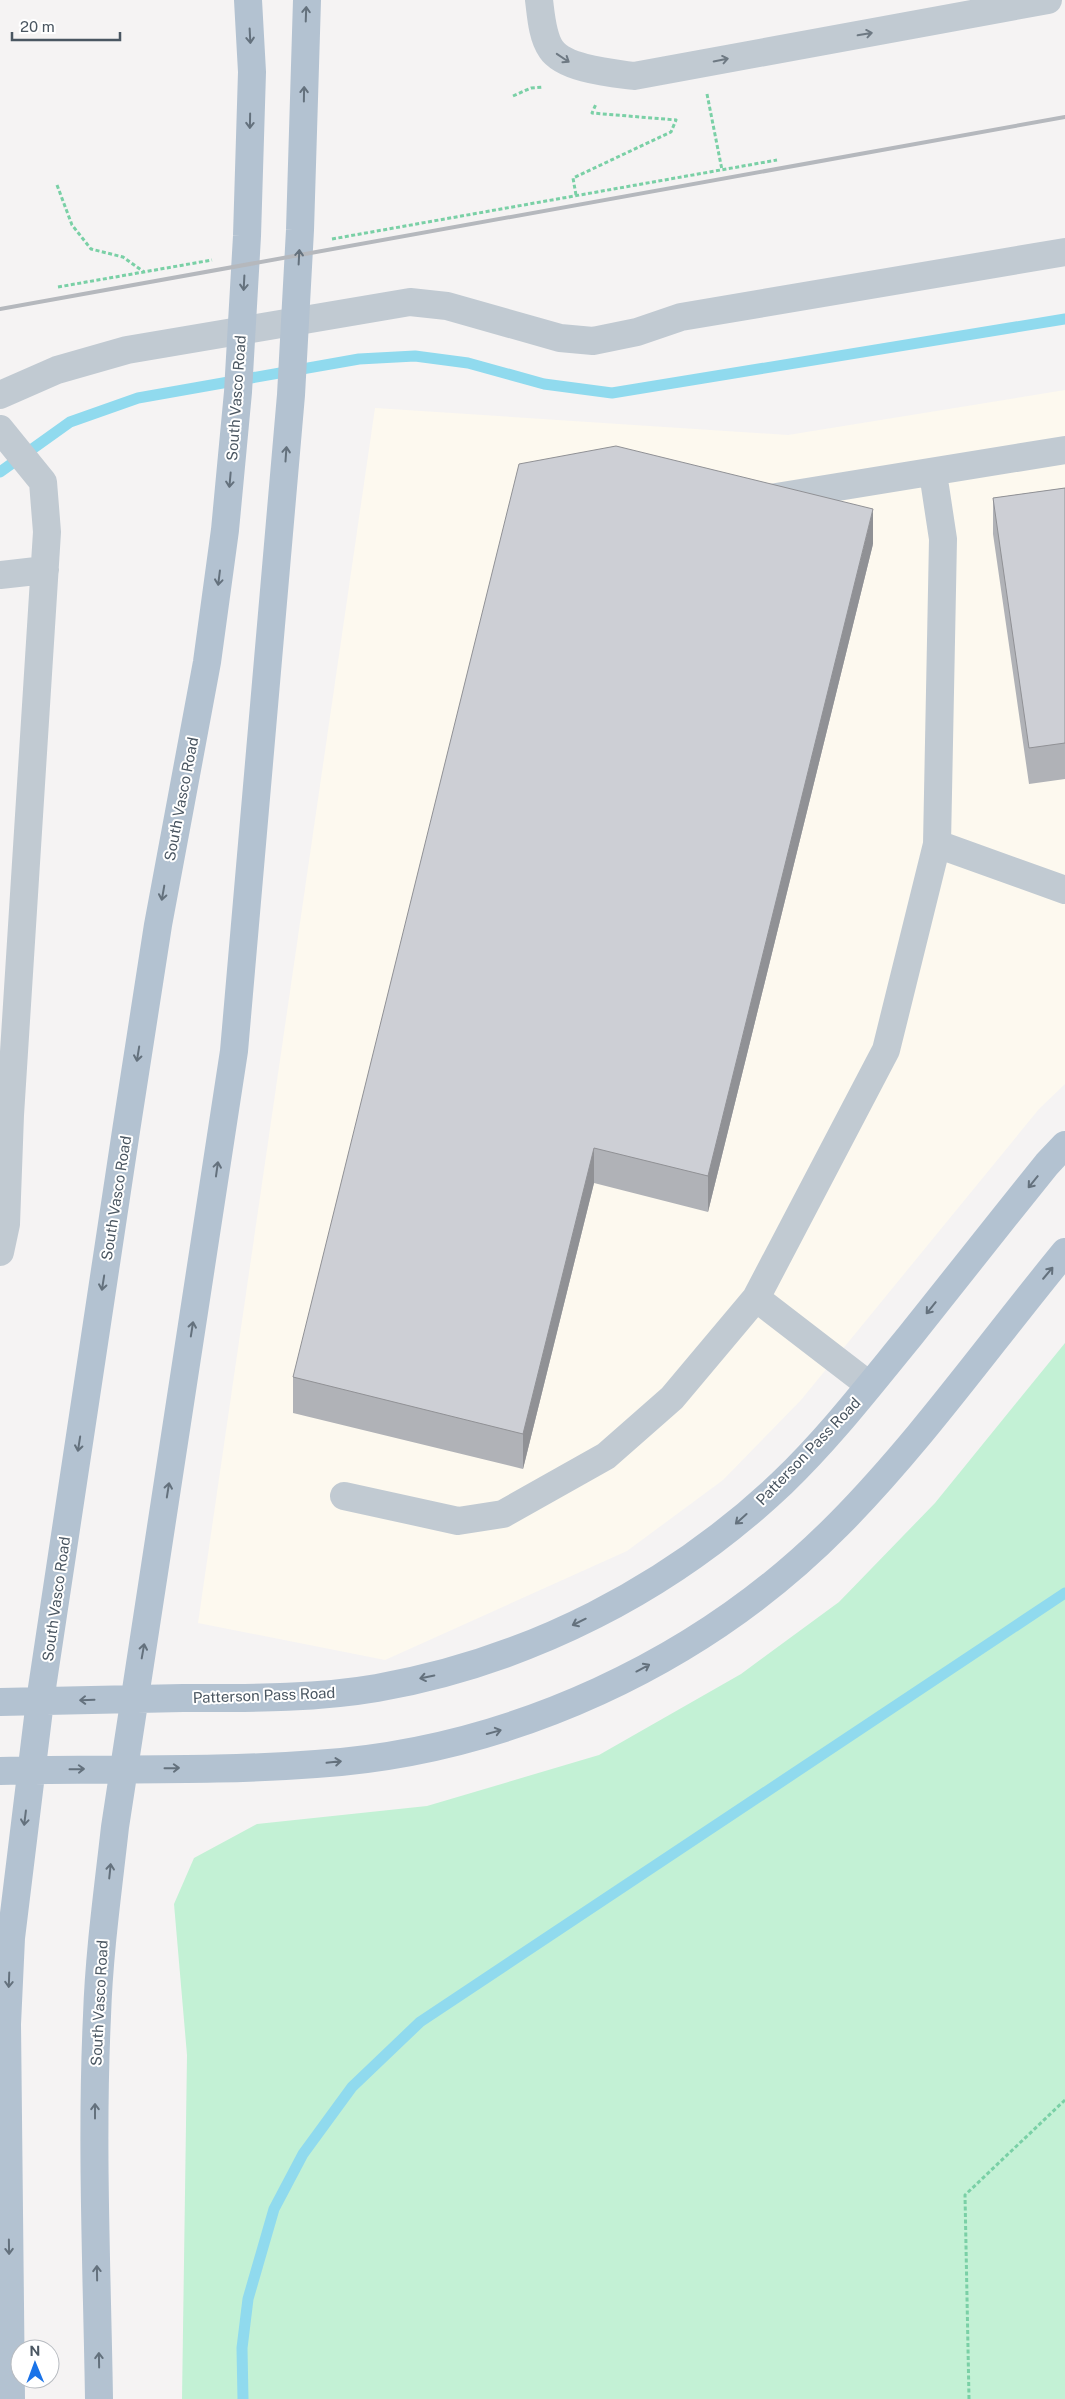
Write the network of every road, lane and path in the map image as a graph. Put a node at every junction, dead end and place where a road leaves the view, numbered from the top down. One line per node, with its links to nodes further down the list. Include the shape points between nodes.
1 (248, 0): 33 (main road, South Vasco Road, one-way to 33, via 252,72 247,236 238,392 225,530 207,662 156,935)
2 (307, 0): 31 (main road, South Vasco Road, one-way to 2, via 234,1050 281,520 300,230)
3 (539, 0): 4 (lane, one-way to 4, via 551,50 568,62 603,72 634,76)
4 (1048, 0)
5 (706, 88): 8 (path)
6 (598, 99): 10 (path, via 592,113 676,120 671,132 573,178)
7 (777, 160): 8 (path)
8 (722, 170): 10 (path)
9 (56, 186): 14 (path, via 72,225 91,249 122,257)
10 (576, 195): 11 (path)
11 (331, 239)
12 (1065, 252): 16 (lane, via 681,317 636,332 593,341 560,338 447,306 410,302 127,350 57,370)
13 (213, 260): 14 (path)
14 (144, 272): 15 (path)
15 (58, 287)
16 (0, 395)
17 (1, 430): 21 (lane, via 43,482)
18 (1065, 450): 19 (lane)
19 (933, 473): 20 (lane); 23 (lane, via 943,539)
20 (769, 498)
21 (45, 570): 22 (lane); 26 (lane, via 6,1224)
22 (0, 575)
23 (936, 844): 24 (lane); 28 (lane, via 886,1050)
24 (1065, 890)
25 (1065, 1145): 29 (main road, Patterson Pass Road, one-way to 29)
26 (0, 1252)
27 (1065, 1252): 34 (main road, one-way to 27, via 318,1764 440,1746 504,1729 564,1706 681,1648 742,1608 839,1525)
28 (756, 1298): 29 (lane); 30 (lane, via 672,1398 606,1456 503,1514 458,1521)
29 (869, 1386): 31 (main road, Patterson Pass Road, one-way to 31, via 789,1476 735,1525 688,1561 623,1601 559,1632 444,1673 378,1688 302,1697)
30 (344, 1496)
31 (134, 1699): 33 (main road, Patterson Pass Road, one-way to 33); 34 (main road, South Vasco Road)
32 (0, 1702): 33 (main road, Patterson Pass Road)
33 (40, 1702): 35 (main road, South Vasco Road)
34 (123, 1768): 35 (main road, one-way to 34); 39 (main road, South Vasco Road, one-way to 34, via 96,2016)
35 (31, 1770): 36 (main road); 38 (main road, South Vasco Road, one-way to 38, via 11,1938 7,2024)
36 (0, 1771)
37 (1065, 2100): 40 (path, via 965,2195)
38 (11, 2399)
39 (99, 2399)
40 (969, 2399)

